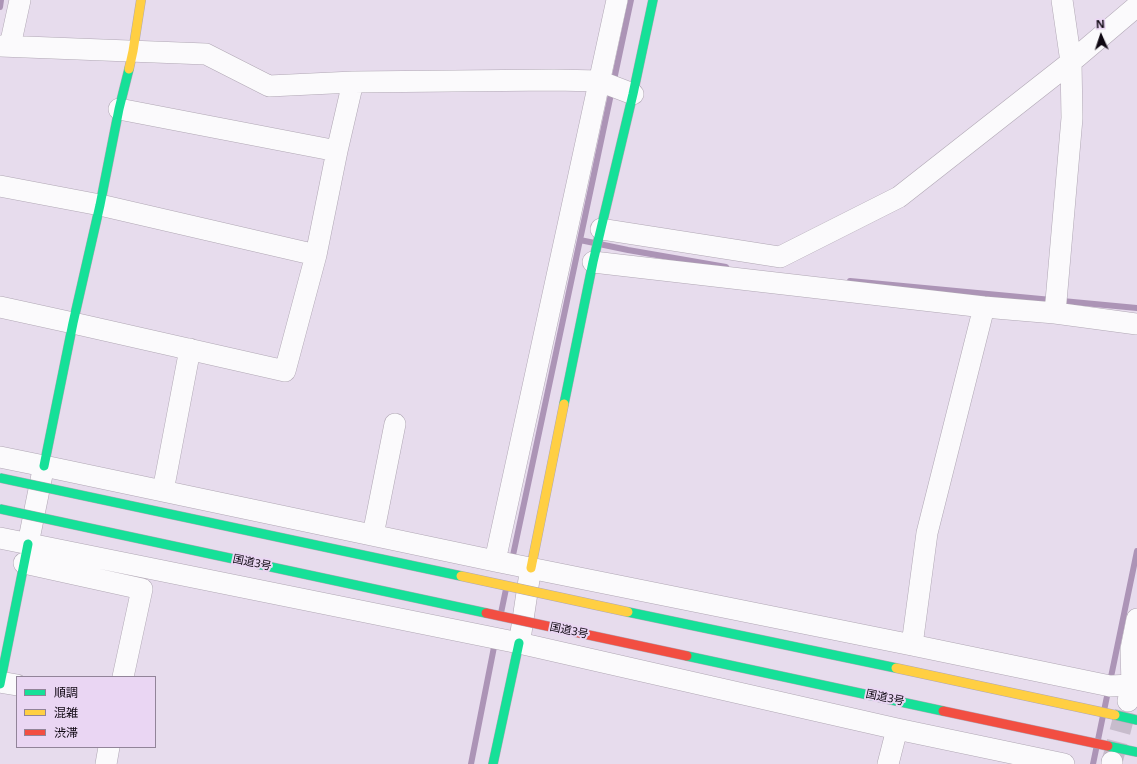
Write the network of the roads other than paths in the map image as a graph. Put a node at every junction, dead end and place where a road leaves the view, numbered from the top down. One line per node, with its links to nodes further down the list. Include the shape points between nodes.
1 (20, 0): 7 (street)
2 (141, 0): 8 (main road)
3 (617, 0): 11 (street)
4 (653, 0): 12 (main road)
5 (1062, 0): 9 (street)
6 (1137, 6): 9 (street)
7 (5, 46): 8 (street)
8 (133, 51): 10 (street, via 206,54 269,86); 13 (main road)
9 (1071, 62): 17 (street, via 899,197 780,257); 22 (street, via 1072,118)
10 (353, 82): 11 (street); 14 (street)
11 (599, 82): 12 (street); 35 (street)
12 (633, 94): 17 (main road)
13 (119, 109): 14 (street); 16 (main road)
14 (337, 151): 18 (street)
15 (0, 186): 16 (street)
16 (100, 205): 18 (street); 23 (main road)
17 (601, 229): 19 (main road)
18 (316, 256): 25 (street, via 286,371)
19 (593, 262): 21 (street); 36 (main road)
20 (0, 307): 23 (street)
21 (984, 307): 22 (street); 39 (street, via 927,533)
22 (1055, 313): 24 (street)
23 (73, 323): 25 (street); 28 (main road)
24 (1137, 324)
25 (190, 349): 30 (street)
26 (395, 424): 32 (street)
27 (0, 457): 28 (street)
28 (44, 466): 30 (street); 34 (street)
29 (0, 478): 43 (main road, bridge)
30 (163, 491): 32 (street)
31 (0, 509): 48 (main road, 国道3号, bridge)
32 (373, 535): 35 (street)
33 (0, 538): 34 (street)
34 (26, 553): 38 (street); 40 (street, via 142,589); 41 (main road)
35 (495, 561): 36 (street)
36 (531, 568): 38 (street); 39 (street)
37 (1137, 620): 43 (street, via 1131,648)
38 (519, 643): 45 (street); 50 (main road)
39 (912, 645): 43 (street, via 1110,686)
40 (124, 676)
41 (0, 683): 42 (street)
42 (16, 685)
43 (1128, 697): 44 (main road)
44 (1137, 720)
45 (897, 729): 51 (street); 52 (street)
46 (109, 748): 49 (street)
47 (1137, 752): 48 (main road, 国道3号)
48 (1111, 757)
49 (106, 764)
50 (493, 764)
51 (888, 764)
52 (1064, 764)

